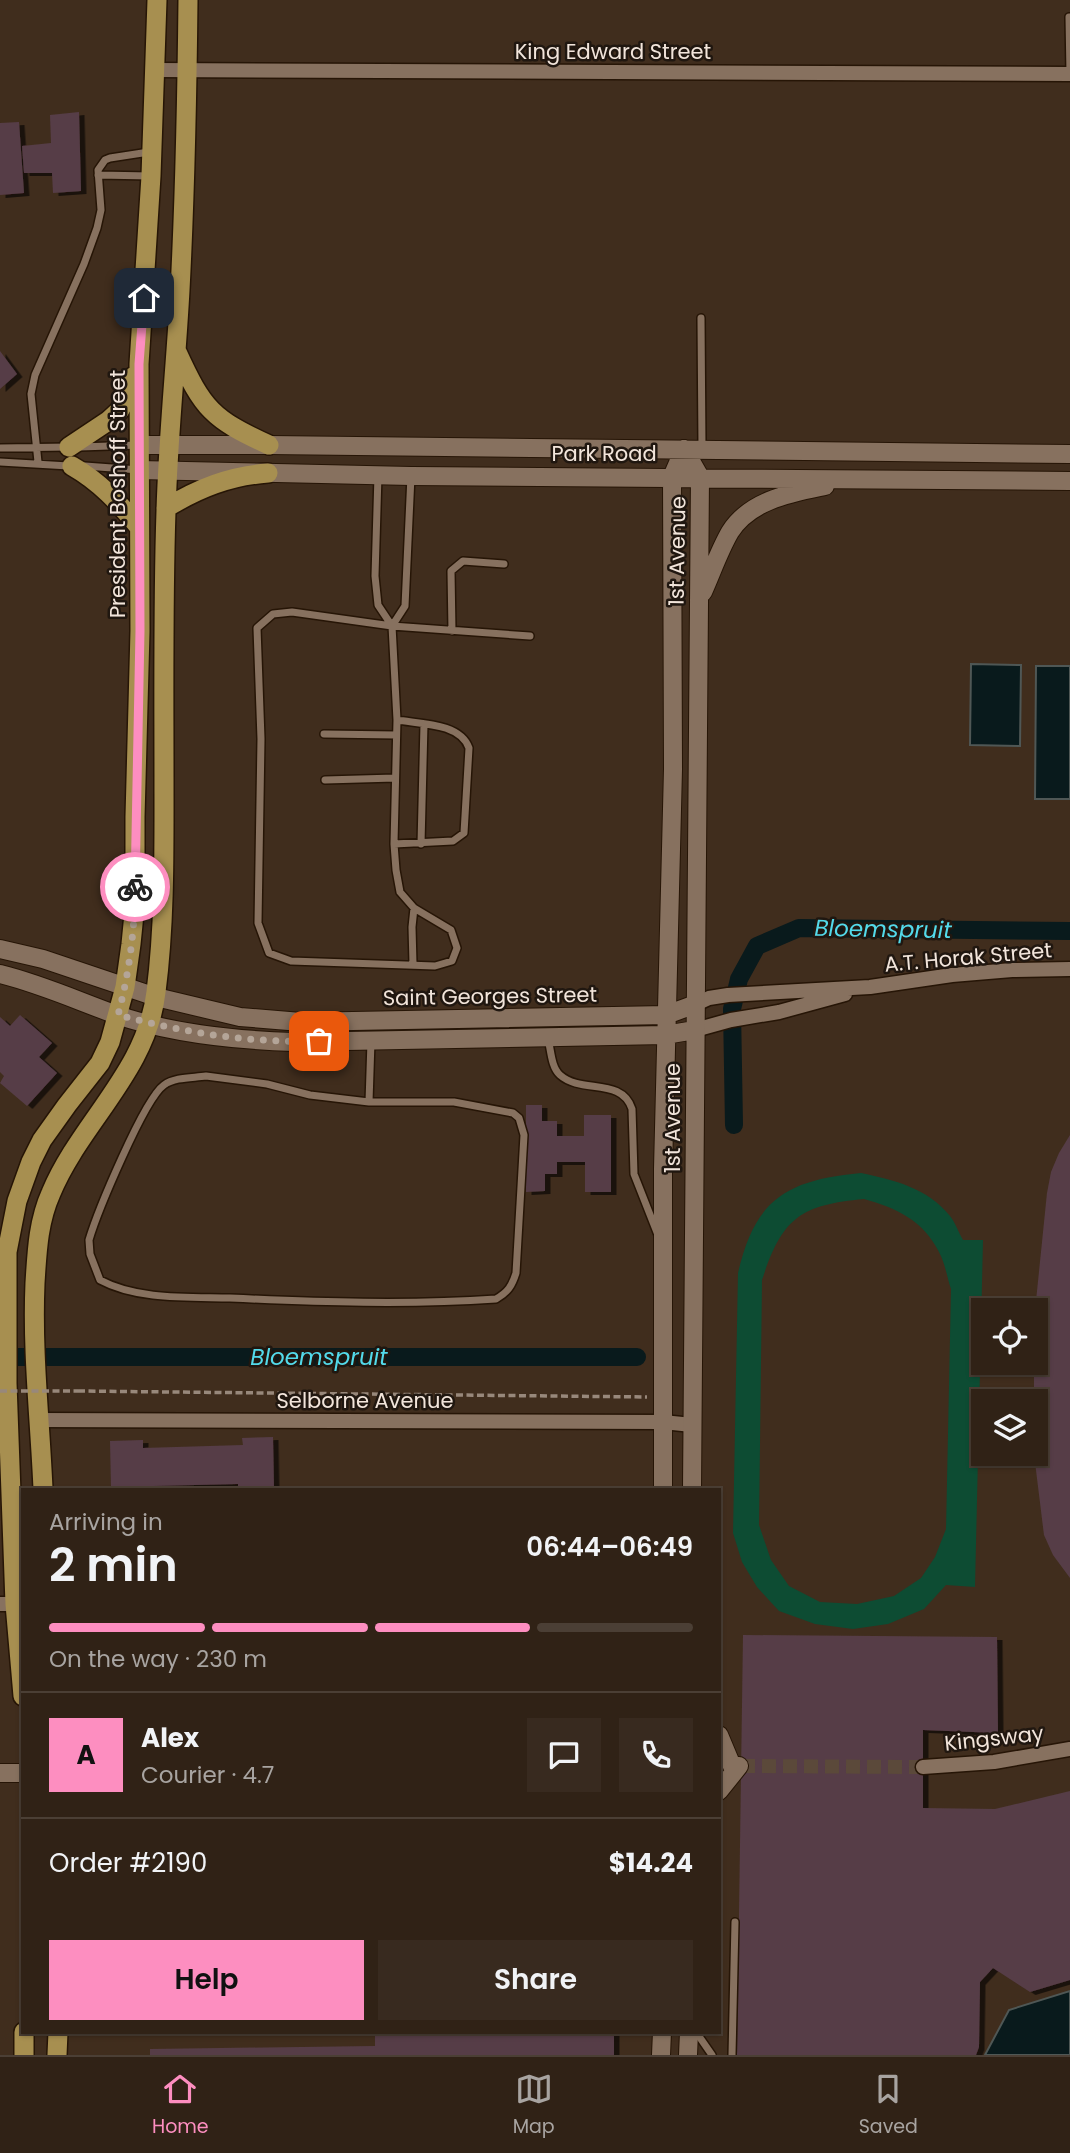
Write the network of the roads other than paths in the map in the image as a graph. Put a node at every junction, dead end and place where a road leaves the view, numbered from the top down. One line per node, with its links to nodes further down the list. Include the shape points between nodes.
1 (157, 0): 4 (main road, President Boshoff Street)
2 (188, 0): 5 (main road)
3 (1069, 17): 6 (lane)
4 (156, 70): 5 (street, King Edward Street); 7 (main road, President Boshoff Street)
5 (188, 70): 6 (street, King Edward Street); 11 (main road)
6 (1070, 74)
7 (153, 152): 8 (lane, via 110,158); 9 (main road, President Boshoff Street)
8 (98, 175): 9 (lane); 17 (lane, via 101,210 97,228 35,375 31,394)
9 (151, 176): 12 (main road, President Boshoff Street)
10 (701, 318): 18 (lane)
11 (176, 347): 13 (main road); 14 (main road, via 195,390 217,417)
12 (139, 364): 15 (main road, President Boshoff Street); 20 (main road, via 120,410)
13 (169, 444): 14 (street, Park Road); 15 (street, Park Road); 24 (main road)
14 (270, 444): 18 (street, Park Road)
15 (139, 445): 20 (lane); 23 (main road, President Boshoff Street)
16 (0, 448): 17 (lane)
17 (35, 448): 20 (lane); 22 (lane)
18 (693, 449): 19 (street, Park Road); 28 (street, 1st Avenue); 29 (street, 1st Avenue)
19 (1070, 454)
20 (70, 457): 22 (lane); 23 (lane); 33 (main road)
21 (0, 462): 22 (lane)
22 (38, 463)
23 (139, 470): 24 (street, Park Road); 33 (main road, President Boshoff Street)
24 (168, 471): 25 (street, Park Road); 32 (main road)
25 (268, 473): 26 (street, Park Road); 32 (main road, via 209,484)
26 (378, 475): 27 (street, Park Road); 36 (lane, via 375,576 378,605)
27 (411, 476): 28 (street, Park Road); 36 (lane, via 405,606)
28 (671, 477): 29 (street, Park Road); 57 (street, 1st Avenue, via 673,769)
29 (700, 477): 30 (street, Park Road); 35 (street, 1st Avenue)
30 (860, 479): 31 (street, Park Road); 35 (street, via 790,493 762,503 743,517 731,530)
31 (1070, 481)
32 (166, 508): 54 (main road, via 163,890)
33 (139, 527): 53 (main road, President Boshoff Street, via 135,904)
34 (504, 564): 37 (lane, via 463,561 451,571)
35 (699, 601): 55 (street, 1st Avenue)
36 (393, 626): 37 (lane); 39 (lane); 49 (lane, via 292,612 273,614 257,628 261,739 258,923 269,953 291,961)
37 (452, 631): 38 (lane)
38 (530, 636)
39 (397, 720): 40 (lane); 42 (lane)
40 (424, 724): 46 (lane); 46 (lane, via 458,732 469,748 464,833 453,841)
41 (324, 734): 42 (lane)
42 (396, 735): 43 (lane)
43 (396, 778): 44 (lane); 45 (lane)
44 (325, 780)
45 (394, 844): 46 (lane); 47 (lane, via 400,892)
46 (421, 844)
47 (415, 908): 49 (lane); 49 (lane, via 451,930 457,948 452,961 435,966)
48 (0, 949): 53 (street, Saint Georges Street)
49 (413, 964)
50 (1070, 969): 52 (street, A.T. Horak Street, via 952,975)
51 (0, 974): 56 (street, Saint Georges Street)
52 (870, 987): 55 (street, A.T. Horak Street, via 778,990 709,998); 59 (street, A.T. Horak Street)
53 (125, 988): 54 (street, Saint Georges Street); 56 (main road, President Boshoff Street)
54 (156, 998): 57 (street, Saint Georges Street, via 240,1017 301,1022); 58 (main road)
55 (696, 1004): 57 (street, Saint Georges Street); 59 (street, 1st Avenue)
56 (118, 1015): 58 (street, Saint Georges Street); 65 (main road, President Boshoff Street, via 100,1063 42,1140 31,1162 7,1252)
57 (666, 1015): 60 (street, 1st Avenue)
58 (149, 1023): 62 (street, Saint Georges Street, via 236,1040); 67 (main road, via 136,1057 66,1161 50,1195 37,1242)
59 (695, 1030): 60 (street, Saint Georges Street); 69 (street, 1st Avenue)
60 (665, 1035): 61 (street, Saint Georges Street); 64 (street, 1st Avenue)
61 (548, 1037): 62 (street, Saint Georges Street); 64 (lane, via 559,1075 616,1091 629,1101 634,1174)
62 (371, 1040): 63 (lane)
63 (369, 1102): 63 (lane, via 454,1102 499,1109 519,1118 524,1135 516,1273 506,1293 473,1300 306,1302 169,1296 116,1289 100,1280 90,1254 93,1227 142,1116 163,1085 206,1076)
64 (663, 1245): 68 (street, 1st Avenue)
65 (4, 1387): 66 (main road, President Boshoff Street)
66 (4, 1420): 73 (main road, President Boshoff Street)
67 (38, 1420): 68 (street, Selborne Avenue); 70 (main road)
68 (663, 1422): 69 (street, Selborne Avenue); 71 (street, 1st Avenue)
69 (692, 1425): 72 (street, 1st Avenue)
70 (43, 1488)
71 (663, 1488)
72 (692, 1488)
73 (13, 1603): 74 (main road, President Boshoff Street)
74 (21, 1677)
75 (721, 1739): 77 (street)
76 (1070, 1749): 78 (street, Kingsway, via 994,1762)
77 (733, 1766): 81 (street)
78 (923, 1767)
79 (0, 1773): 80 (street)
80 (21, 1773)
81 (721, 1787)
82 (735, 1922): 93 (lane)
83 (24, 2034): 88 (main road)
84 (58, 2034): 89 (main road)
85 (662, 2034): 90 (street)
86 (688, 2034): 91 (street)
87 (697, 2034): 92 (lane)
88 (24, 2055)
89 (57, 2055)
90 (661, 2055)
91 (688, 2055)
92 (712, 2055)
93 (732, 2055)

